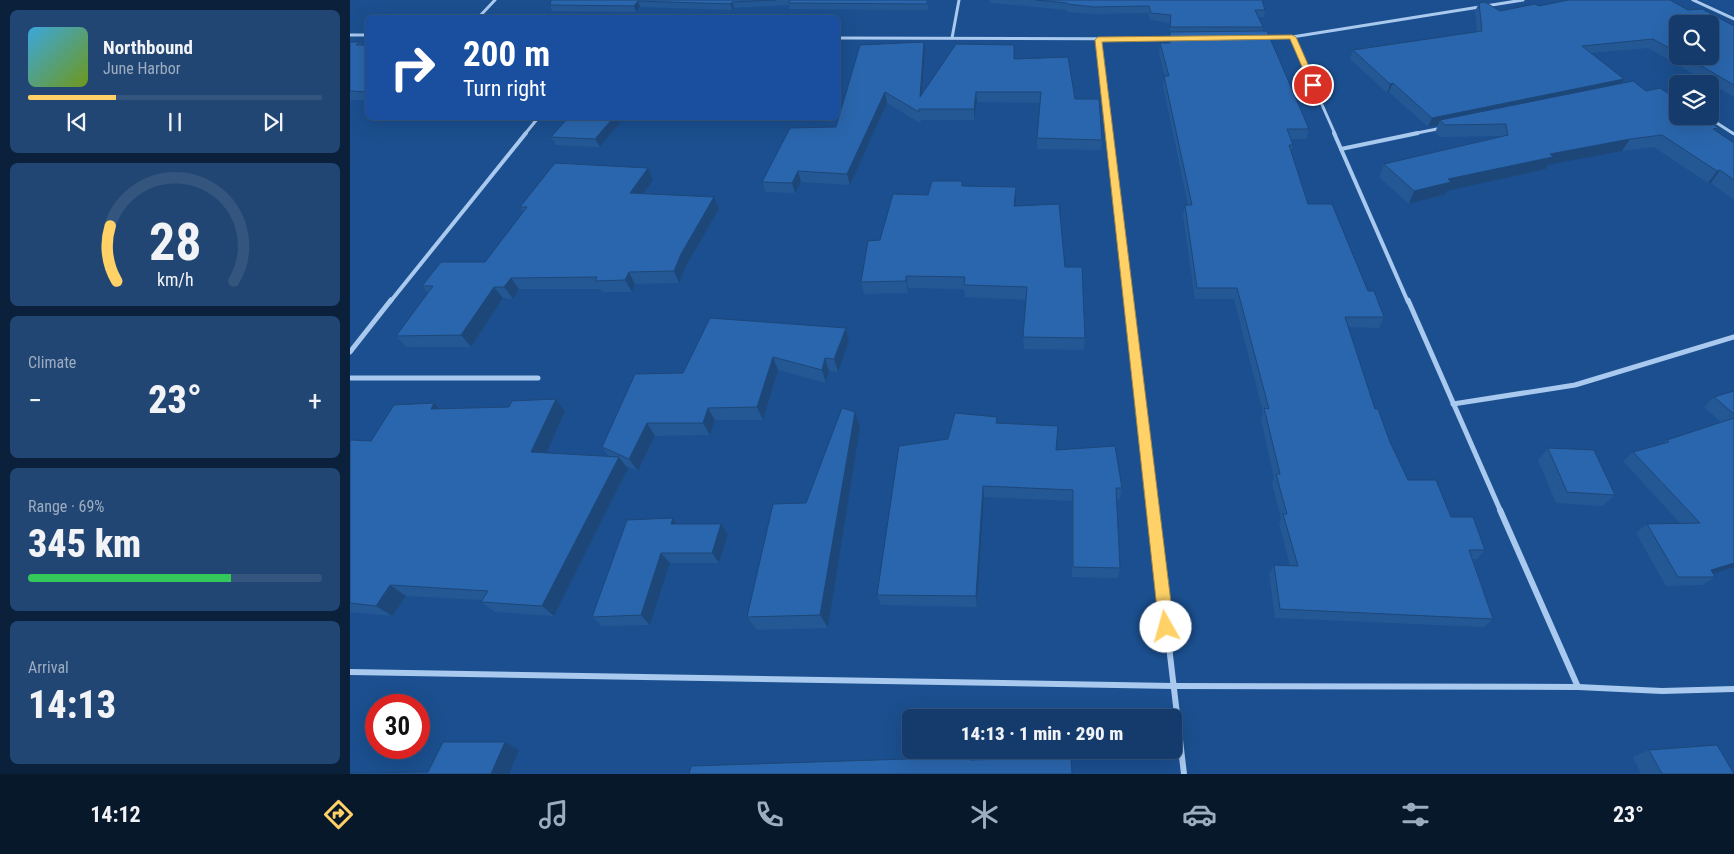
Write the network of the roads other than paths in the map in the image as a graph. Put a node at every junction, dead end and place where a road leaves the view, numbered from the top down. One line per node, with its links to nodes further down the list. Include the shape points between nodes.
1 (494, 0): 5 (street)
2 (959, 0): 11 (street)
3 (1523, 0): 9 (street)
4 (1693, 0): 6 (street)
5 (481, 15)
6 (1734, 20)
7 (350, 35): 8 (street)
8 (365, 35)
9 (1292, 37): 13 (street); 21 (street)
10 (840, 38): 11 (street)
11 (952, 38): 14 (street)
12 (1176, 38): 14 (street)
13 (1254, 38)
14 (1098, 40): 28 (street)
15 (1662, 93): 16 (street)
16 (1669, 95)
17 (536, 120): 23 (street)
18 (1719, 124): 20 (street)
19 (1446, 127): 21 (street)
20 (1734, 134)
21 (1342, 149): 26 (street)
22 (1734, 337): 26 (street, via 1575,385)
23 (350, 352)
24 (350, 378): 25 (street)
25 (538, 378)
26 (1453, 404): 29 (street)
27 (350, 672): 28 (street)
28 (1173, 686): 29 (street); 31 (street)
29 (1578, 687): 30 (street, via 1662,691)
30 (1734, 689)
31 (1184, 774)

